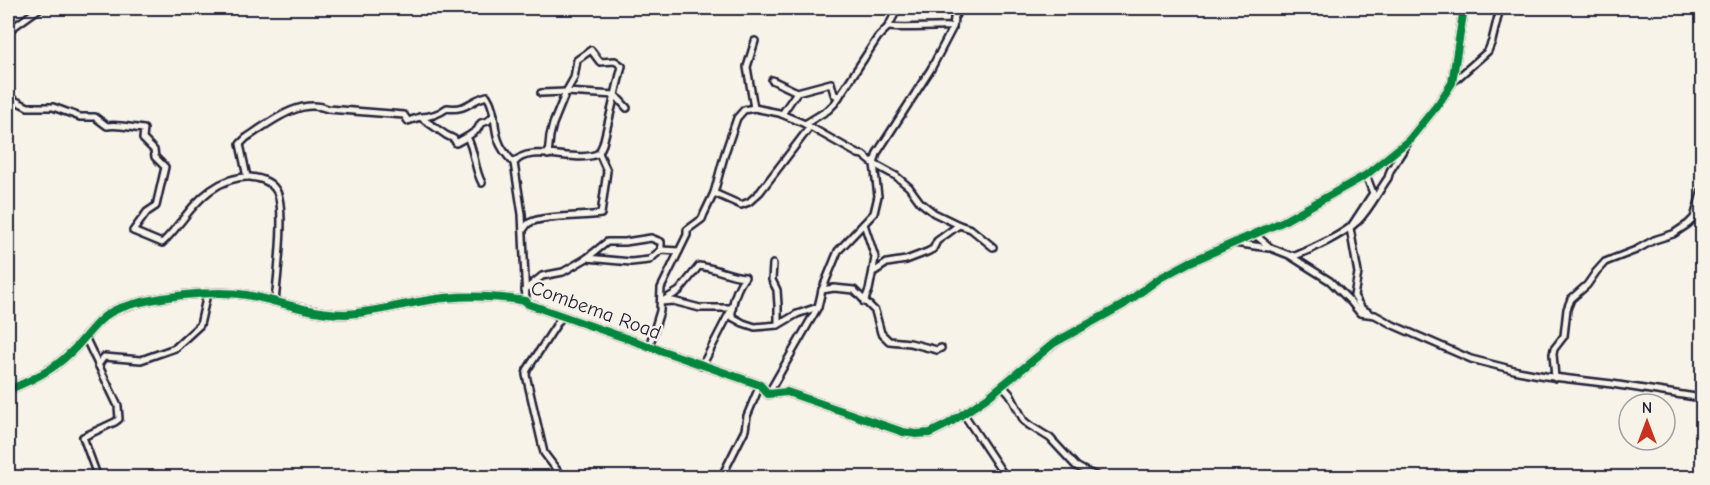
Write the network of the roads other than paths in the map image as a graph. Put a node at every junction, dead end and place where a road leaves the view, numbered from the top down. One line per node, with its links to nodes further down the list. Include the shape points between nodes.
1 (40, 8): 8 (street)
2 (898, 8): 6 (street)
3 (960, 8): 7 (street)
4 (1464, 8): 11 (street)
5 (1500, 8): 11 (street, via 1488,51)
6 (888, 27): 7 (street); 17 (street)
7 (953, 27): 29 (street)
8 (8, 31)
9 (755, 41): 19 (street, via 747,67)
10 (772, 80): 13 (street)
11 (1452, 83): 25 (street)
12 (566, 92): 14 (street); 15 (street); 15 (street, via 574,78 577,60 591,50 600,62 615,60 622,66); 27 (street, via 553,124)
13 (797, 92): 17 (street, via 831,83); 20 (street)
14 (541, 93)
15 (615, 95): 18 (street); 26 (street)
16 (8, 97): 31 (street, via 28,107 53,107 80,117 95,117 107,126 144,129 143,139 165,167 156,206 133,231 162,243 194,203 210,190)
17 (839, 97): 23 (street)
18 (627, 108)
19 (753, 108): 20 (street); 34 (street, via 744,110 737,118)
20 (782, 114): 23 (street)
21 (494, 115): 22 (street, via 487,96 457,110 447,108); 24 (street); 28 (street, via 498,139)
22 (420, 117): 24 (street, via 456,143); 31 (street, via 408,121 404,115 320,106 292,110 240,144)
23 (807, 126): 29 (street); 34 (street, via 749,202 741,205)
24 (467, 137): 32 (street)
25 (1409, 140): 30 (street); 37 (street, via 1360,220)
26 (599, 153): 27 (street, via 588,157); 38 (street, via 607,171 601,214 538,220 528,223)
27 (548, 155): 28 (street, via 529,154)
28 (514, 163): 38 (street)
29 (874, 164): 35 (street, via 877,205); 36 (street, via 896,176 934,213)
30 (1366, 175): 37 (street, via 1373,193); 39 (street)
31 (247, 177): 53 (street, via 260,178 277,192 280,242)
32 (482, 183)
33 (1702, 190): 66 (street, via 1694,218 1688,224 1605,262 1571,299 1564,336 1553,354)
34 (714, 193): 44 (street, via 702,219 687,230)
35 (864, 224): 48 (street, via 875,257); 50 (street, via 838,251)
36 (959, 225): 41 (street, via 971,229); 48 (street, via 937,241 933,249)
37 (1350, 228): 45 (street, via 1312,249); 58 (street, via 1358,273 1354,296 1362,309)
38 (523, 230): 49 (street)
39 (1254, 234): 40 (street); 42 (street)
40 (1234, 243): 42 (street); 68 (street, via 1160,278 1123,305 1054,343)
41 (993, 247)
42 (1271, 248): 45 (street)
43 (662, 250): 44 (street); 46 (street, via 650,260); 46 (street, via 661,242 651,238 607,242)
44 (679, 251): 54 (street, via 661,288)
45 (1289, 255): 58 (street, via 1330,281 1360,313)
46 (587, 258): 49 (street, via 563,272 542,276)
47 (773, 264): 60 (street)
48 (873, 270): 55 (street)
49 (525, 290): 52 (street)
50 (822, 290): 55 (street, via 854,290); 57 (street)
51 (207, 294): 53 (street, Combema Road, via 244,294); 61 (street, Combema Road, via 177,296 119,309 105,316); 64 (street, via 200,325 175,348 141,360 104,357)
52 (526, 301): 53 (street, Combema Road, via 487,296 446,298 345,314); 59 (street, Combema Road)
53 (275, 302)
54 (661, 302): 56 (street); 56 (street, via 679,291 699,266 745,277); 62 (street)
55 (864, 302): 63 (street, via 874,311 881,333 889,341)
56 (732, 308): 60 (street, via 732,316 743,323 755,327); 65 (street)
57 (818, 308): 60 (street); 70 (street)
58 (1375, 315): 66 (street, via 1471,359)
59 (562, 316): 62 (street, Combema Road); 74 (street, via 526,375 544,453)
60 (778, 325)
61 (85, 337): 64 (street); 69 (street, Combema Road, via 58,364)
62 (649, 347): 65 (street, Combema Road)
63 (941, 348)
64 (98, 365): 73 (street, via 119,412 115,422 83,437)
65 (702, 366): 67 (street, Combema Road)
66 (1556, 378): 71 (street)
67 (760, 385): 70 (street); 75 (street, via 745,430)
68 (1002, 385): 72 (street); 77 (street, via 1024,421 1050,438 1076,466)
69 (8, 390)
70 (768, 394): 72 (street, via 787,392 916,434 938,430)
71 (1702, 398)
72 (963, 413): 76 (street)
73 (98, 477)
74 (562, 477)
75 (721, 477)
76 (1006, 477)
77 (1101, 477)

